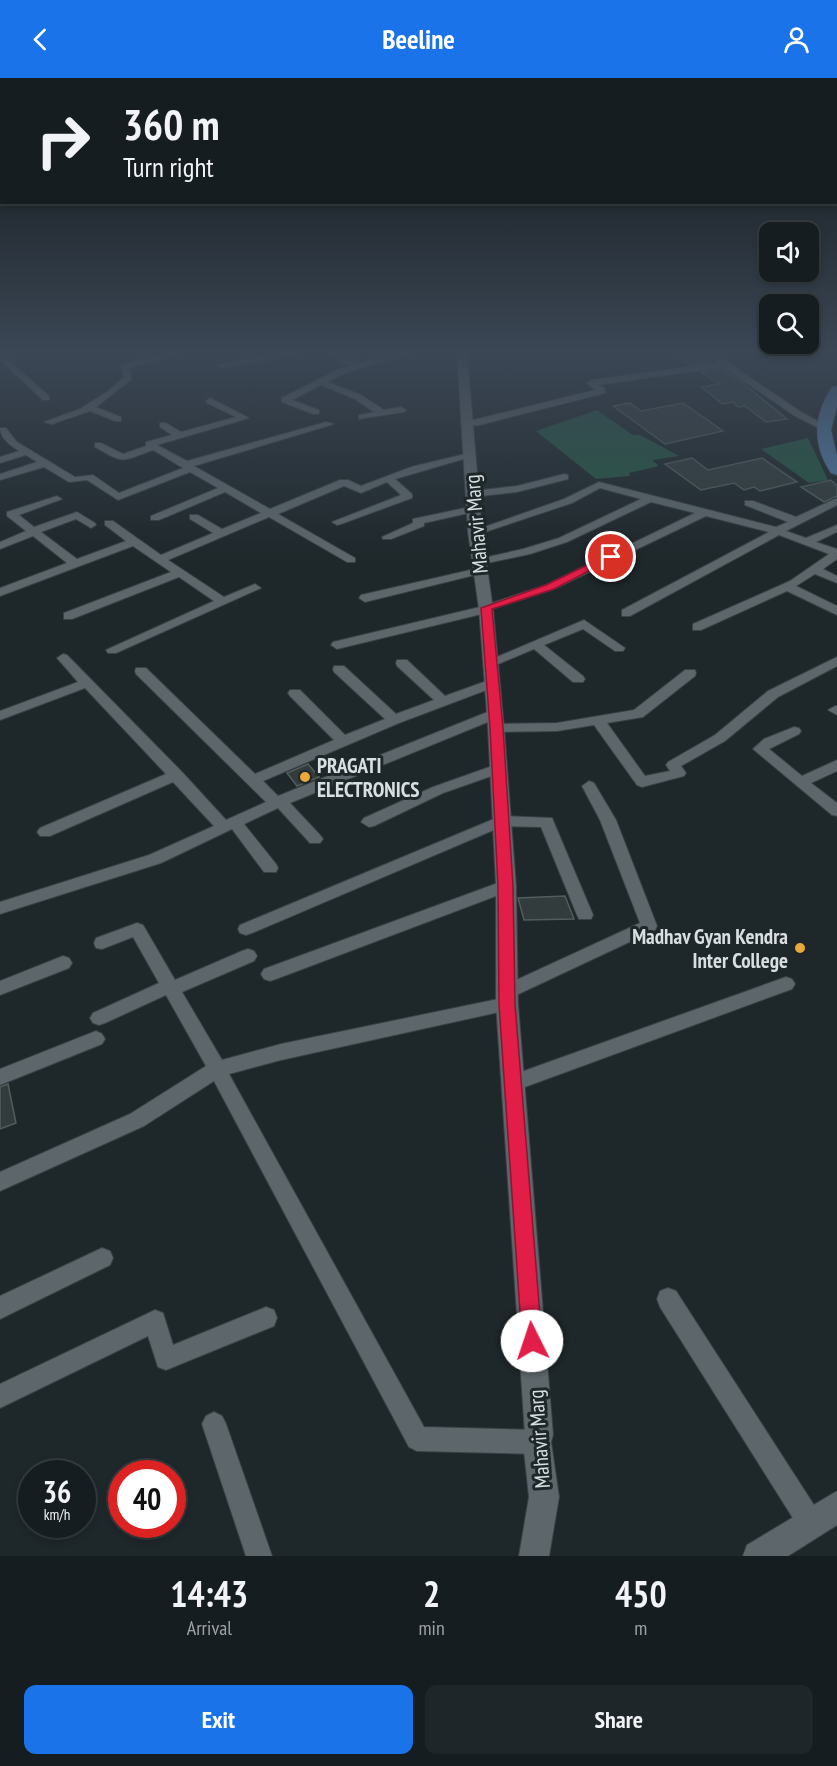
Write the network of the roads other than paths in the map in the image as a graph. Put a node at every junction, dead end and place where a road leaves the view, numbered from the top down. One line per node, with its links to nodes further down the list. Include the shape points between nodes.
1 (230, 422): 10 (street)
2 (480, 422): 5 (street)
3 (814, 422): 8 (street)
4 (824, 422): 8 (highway)
5 (466, 423): 14 (street, Mahavir Marg)
6 (329, 424): 17 (street)
7 (163, 425): 10 (street)
8 (822, 426): 18 (highway, via 824,444)
9 (3, 430): 13 (street)
10 (181, 436): 12 (street, via 149,444)
11 (98, 445): 12 (street, via 122,458)
12 (153, 447): 17 (street)
13 (27, 452): 15 (street); 16 (street)
14 (469, 456): 21 (street); 25 (street, Mahavir Marg)
15 (0, 460)
16 (46, 463): 17 (street, via 73,480 88,477 118,497); 19 (street)
17 (188, 466): 22 (street)
18 (837, 470)
19 (0, 477)
20 (564, 477): 25 (street)
21 (389, 479): 28 (street, via 361,490 344,482); 33 (street, via 408,496)
22 (226, 488): 28 (street); 31 (street)
23 (651, 498): 29 (street); 39 (street, via 599,485 568,501); 49 (street, via 563,540)
24 (57, 499): 38 (street, via 11,514)
25 (473, 501): 39 (street, Mahavir Marg); 41 (street, via 417,521 420,525)
26 (837, 501): 32 (street)
27 (749, 503): 32 (street)
28 (270, 512): 40 (street); 47 (street)
29 (706, 512): 37 (street); 58 (street, via 550,587)
30 (195, 517): 40 (street)
31 (155, 518)
32 (796, 521): 37 (street)
33 (337, 522)
34 (109, 523): 42 (street)
35 (91, 525): 38 (street, via 76,515)
36 (837, 528): 43 (street)
37 (778, 531): 43 (street); 60 (street)
38 (32, 532): 44 (street); 48 (street)
39 (475, 532): 49 (street, Mahavir Marg)
40 (220, 533): 46 (street)
41 (387, 537)
42 (134, 542): 46 (street); 48 (street)
43 (808, 542): 45 (street)
44 (0, 546)
45 (837, 553): 50 (street)
46 (161, 559): 51 (street)
47 (351, 560)
48 (75, 564): 55 (street)
49 (479, 566): 56 (street); 58 (street, Mahavir Marg)
50 (814, 569): 52 (street); 53 (street)
51 (179, 573): 57 (street); 61 (street)
52 (837, 580)
53 (786, 586): 59 (street); 62 (street)
54 (255, 588): 57 (street)
55 (0, 592)
56 (365, 597)
57 (223, 602): 66 (street)
58 (486, 608): 64 (street); 69 (street, Mahavir Marg)
59 (837, 610)
60 (626, 613)
61 (68, 616)
62 (697, 627)
63 (535, 644): 65 (street, via 584,624); 69 (street); 74 (street)
64 (338, 645)
65 (619, 648)
66 (112, 650)
67 (63, 658): 75 (street)
68 (837, 661): 82 (street, via 773,694 720,738 673,765 679,773 642,782)
69 (490, 662): 76 (street, Mahavir Marg)
70 (402, 663): 78 (street)
71 (339, 669): 80 (street)
72 (141, 672): 88 (street)
73 (690, 674): 82 (street, via 638,714)
74 (578, 679)
75 (87, 682): 79 (street); 87 (street)
76 (492, 683): 78 (street); 81 (street, Mahavir Marg)
77 (295, 693): 84 (street)
78 (443, 701): 80 (street)
79 (0, 716)
80 (394, 720): 84 (street)
81 (496, 721): 82 (street, via 557,727); 86 (street, Mahavir Marg); 91 (street)
82 (598, 721)
83 (794, 731): 89 (street, via 760,749)
84 (343, 741): 88 (street)
85 (837, 765): 89 (street)
86 (498, 770): 93 (street, Mahavir Marg); 94 (street, via 438,790)
87 (177, 776): 95 (street); 96 (street)
88 (253, 780): 91 (street)
89 (801, 783): 92 (street)
90 (589, 786): 110 (street, via 608,820 649,926)
91 (278, 802): 95 (street); 97 (street)
92 (837, 811)
93 (501, 821): 99 (street, Mahavir Marg); 101 (street, via 547,822); 102 (street)
94 (369, 822)
95 (229, 824): 98 (street); 100 (street, via 155,859)
96 (45, 832)
97 (315, 838)
98 (270, 868)
99 (506, 886): 106 (street); 110 (street, Mahavir Marg)
100 (0, 908)
101 (585, 915)
102 (246, 929)
103 (102, 943): 108 (street, via 137,929)
104 (248, 956): 108 (street)
105 (63, 963): 109 (street)
106 (270, 974)
107 (786, 984): 115 (street)
108 (170, 987): 111 (street); 113 (street)
109 (0, 988)
110 (507, 998): 113 (street); 115 (street, Mahavir Marg)
111 (99, 1018)
112 (96, 1039): 114 (street)
113 (217, 1069): 116 (street, via 137,1120); 123 (street, via 417,1438)
114 (0, 1077)
115 (514, 1083): 123 (street, Mahavir Marg)
116 (0, 1182)
117 (102, 1258): 119 (street)
118 (668, 1299): 125 (street)
119 (0, 1308)
120 (266, 1318): 121 (street, via 166,1359 155,1321)
121 (0, 1396)
122 (214, 1424): 126 (street)
123 (537, 1442): 127 (street, Mahavir Marg, via 544,1497)
124 (837, 1506): 125 (street)
125 (812, 1525): 128 (street)
126 (259, 1556)
127 (534, 1556)
128 (758, 1556)

